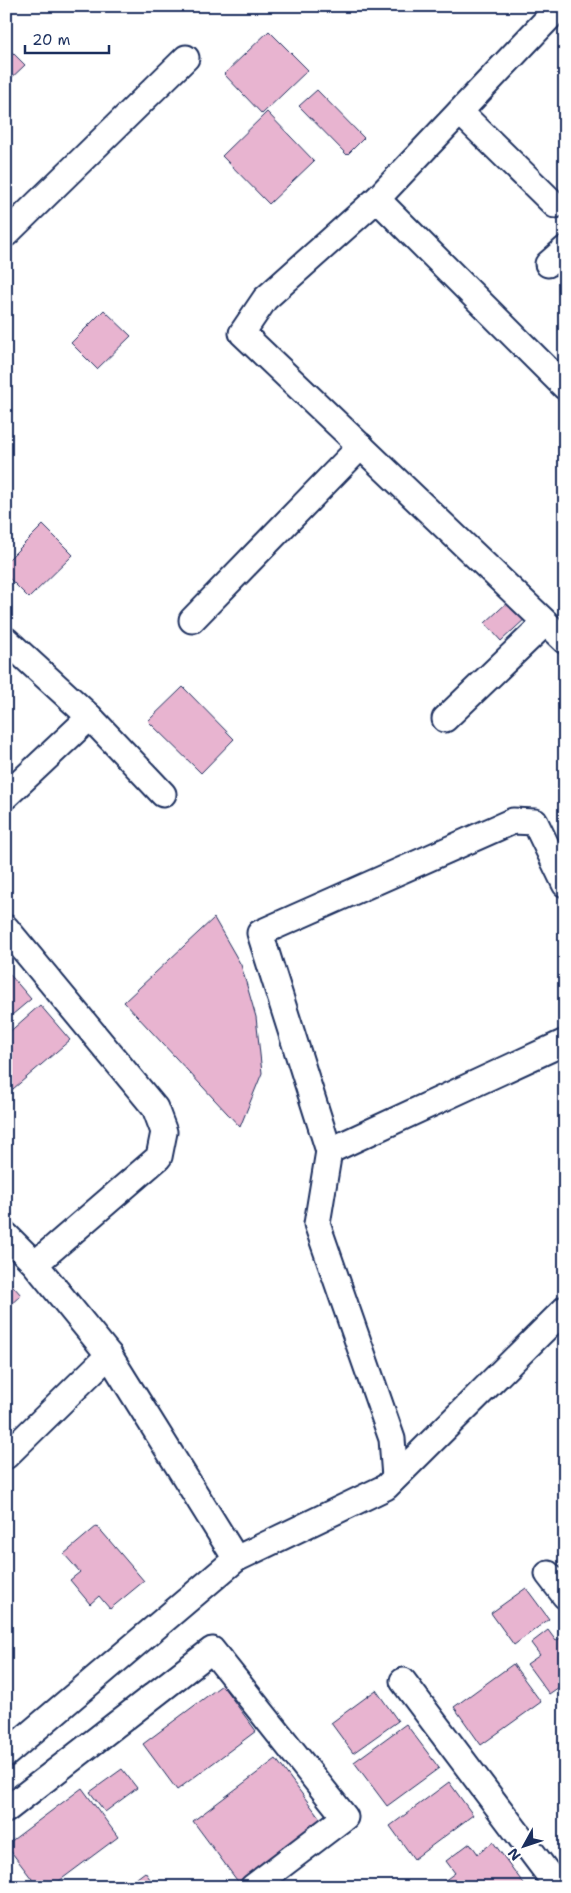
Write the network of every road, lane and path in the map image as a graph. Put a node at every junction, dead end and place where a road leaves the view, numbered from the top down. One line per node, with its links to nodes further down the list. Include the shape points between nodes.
1 (561, 6): 2 (street); 4 (street)
2 (565, 10)
3 (186, 58): 7 (street)
4 (460, 112): 5 (street); 6 (street)
5 (377, 199): 8 (street); 9 (street, via 265,299 242,333)
6 (555, 205)
7 (6, 234)
8 (565, 387)
9 (361, 446): 10 (street); 11 (street)
10 (192, 620)
11 (544, 623): 13 (street); 15 (street)
12 (6, 640): 14 (street)
13 (565, 642)
14 (90, 717): 16 (street); 17 (street)
15 (445, 719)
16 (163, 794)
17 (6, 796)
18 (565, 884): 21 (street, via 535,822 513,821 260,933)
19 (6, 928): 23 (street, via 155,1108 164,1132 159,1157)
20 (565, 1042): 21 (street)
21 (329, 1151): 27 (street, via 318,1224 392,1439)
22 (6, 1235): 23 (street)
23 (35, 1264): 25 (street)
24 (565, 1309): 27 (street)
25 (109, 1355): 26 (street); 28 (street)
26 (6, 1456)
27 (395, 1477): 28 (street, via 386,1488)
28 (236, 1559): 32 (street)
29 (548, 1574): 30 (street)
30 (565, 1596)
31 (403, 1681): 35 (street)
32 (6, 1754)
33 (6, 1810): 34 (street, via 212,1650 345,1817)
34 (253, 1887)
35 (558, 1887)

